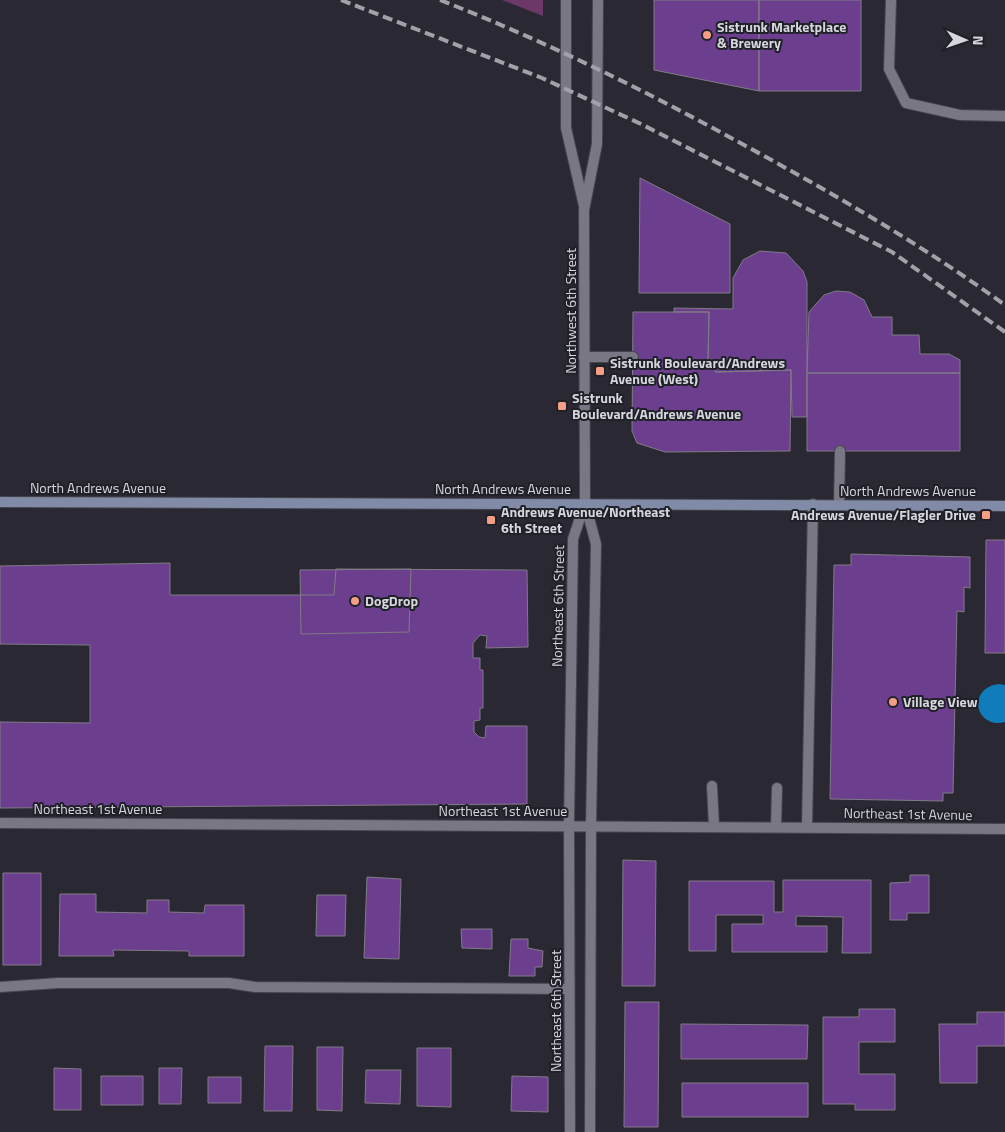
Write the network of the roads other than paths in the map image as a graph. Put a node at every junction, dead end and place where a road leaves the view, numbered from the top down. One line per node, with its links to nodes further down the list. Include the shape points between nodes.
1 (566, 0): 5 (street, Northwest 6th Street, via 566,128)
2 (598, 0): 5 (street, Northwest 6th Street, via 597,144)
3 (891, 0): 4 (street, via 889,69 906,103 960,115)
4 (1005, 116)
5 (584, 210): 6 (street, Northwest 6th Street)
6 (584, 357): 7 (street); 10 (street, Northwest 6th Street)
7 (632, 357)
8 (840, 451): 12 (street)
9 (0, 502): 10 (main road, North Andrews Avenue)
10 (585, 503): 11 (main road, North Andrews Avenue); 17 (street, Northeast 6th Street, via 573,539); 18 (street, via 596,544)
11 (812, 504): 12 (main road, North Andrews Avenue); 21 (street)
12 (839, 504): 13 (main road, North Andrews Avenue)
13 (1005, 506)
14 (712, 786): 19 (street)
15 (777, 788): 20 (street)
16 (0, 823): 17 (street, Northeast 1st Avenue)
17 (569, 825): 18 (street, Northeast 1st Avenue); 24 (street, Northeast 6th Street)
18 (591, 825): 19 (street, Northeast 1st Avenue); 26 (street)
19 (714, 826): 20 (street, Northeast 1st Avenue)
20 (776, 827): 21 (street, Northeast 1st Avenue)
21 (807, 827): 22 (street, Northeast 1st Avenue)
22 (1005, 829)
23 (0, 987): 24 (street, via 58,983 229,983 255,986)
24 (569, 989): 25 (street, Northeast 6th Street)
25 (570, 1132)
26 (590, 1132)

